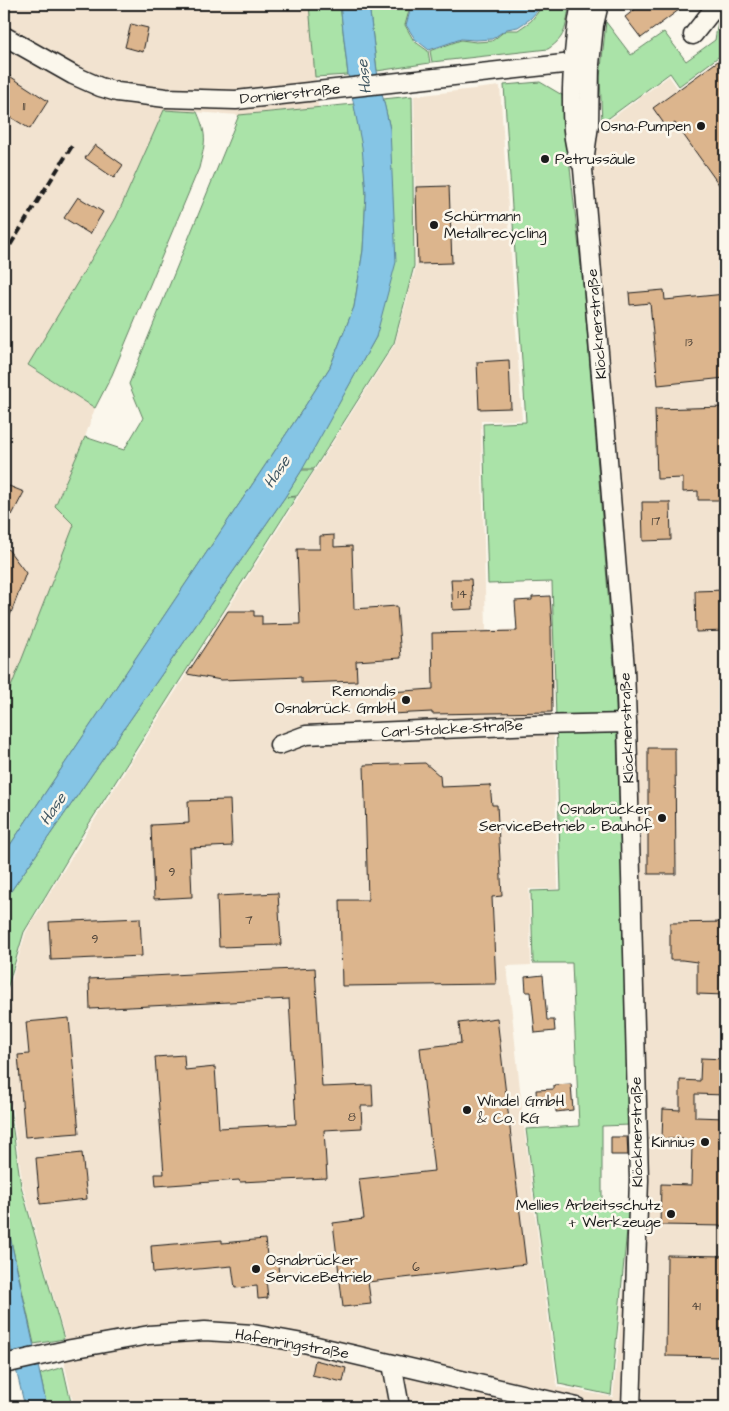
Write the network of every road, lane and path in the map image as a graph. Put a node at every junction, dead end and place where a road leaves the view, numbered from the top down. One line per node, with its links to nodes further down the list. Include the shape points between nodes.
1 (581, 4): 6 (street, Klöcknerstraße, via 577,21)
2 (599, 4): 6 (street, Klöcknerstraße)
3 (722, 4): 4 (street, via 712,11)
4 (693, 35)
5 (4, 36): 6 (street, Dornierstraße, via 73,74 117,92 166,98 236,100)
6 (581, 64): 7 (street, Klöcknerstraße, via 589,125 582,169)
7 (628, 724): 8 (street, Carl-Stolcke-Straße, via 325,734); 13 (street, Klöcknerstraße, via 639,1180)
8 (279, 745)
9 (4, 1364): 10 (street, Hafenringstraße, via 149,1335 205,1330 298,1342)
10 (392, 1364): 11 (street); 12 (street, Hafenringstraße)
11 (400, 1407)
12 (576, 1407)
13 (631, 1407)

